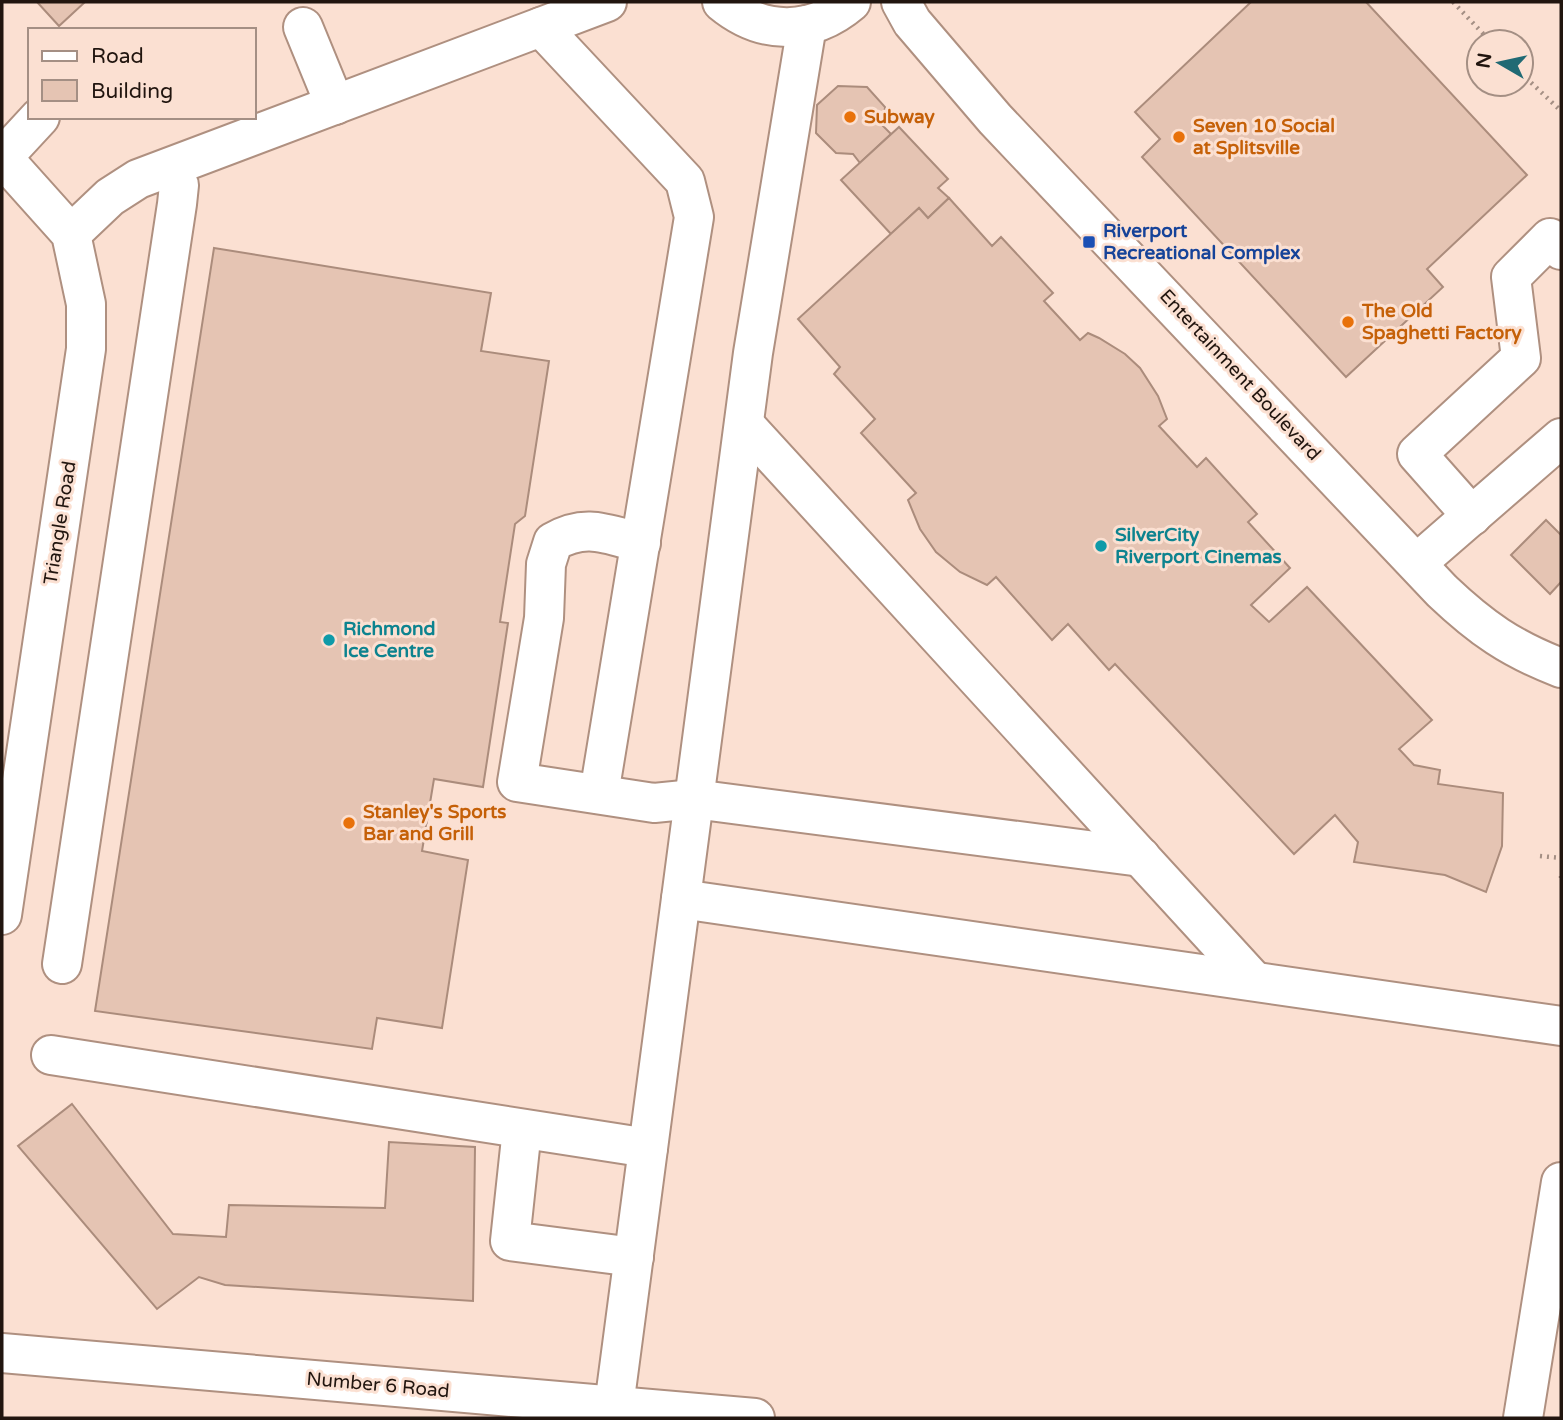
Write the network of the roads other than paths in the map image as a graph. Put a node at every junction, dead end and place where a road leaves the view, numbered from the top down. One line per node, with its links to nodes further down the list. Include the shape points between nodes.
1 (607, 2): 7 (street)
2 (722, 2): 5 (street, Entertainment Boulevard, via 739,16 766,27)
3 (850, 3): 4 (street, Entertainment Boulevard); 5 (street, Entertainment Boulevard, via 823,21)
4 (907, 12): 18 (street, Entertainment Boulevard, via 995,119)
5 (807, 25): 14 (street)
6 (303, 27): 8 (street)
7 (541, 27): 8 (street); 17 (street, via 685,181 694,217)
8 (335, 105): 11 (street)
9 (38, 119): 10 (street)
10 (2, 158): 12 (street)
11 (169, 167): 12 (street, via 110,197); 25 (street, via 179,185 177,204)
12 (71, 233): 24 (street, Triangle Road, via 86,304 86,349)
13 (1561, 250): 16 (street, via 1550,238 1511,277 1521,358 1417,454)
14 (744, 424): 21 (street); 22 (street)
15 (1561, 438): 16 (street)
16 (1472, 516): 18 (street)
17 (641, 543): 20 (street); 20 (street, via 596,531 572,531 553,542 546,564 544,618 517,782)
18 (1417, 563): 19 (street, Entertainment Boulevard, via 1478,625 1503,642)
19 (1561, 668)
20 (599, 794): 21 (street, via 654,803)
21 (694, 799): 22 (street); 23 (street)
22 (1141, 857): 26 (street)
23 (681, 899): 26 (street); 30 (street)
24 (2, 915)
25 (62, 964)
26 (1254, 981): 27 (street)
27 (1561, 1026)
28 (51, 1055): 29 (street)
29 (522, 1129): 30 (street); 32 (street, via 510,1241)
30 (648, 1149): 32 (street)
31 (1561, 1182): 33 (street)
32 (634, 1257): 35 (street)
33 (1553, 1284): 37 (street)
34 (2, 1353): 35 (street, Number 6 Road)
35 (614, 1406): 36 (street, Number 6 Road)
36 (755, 1418)
37 (1523, 1418)

